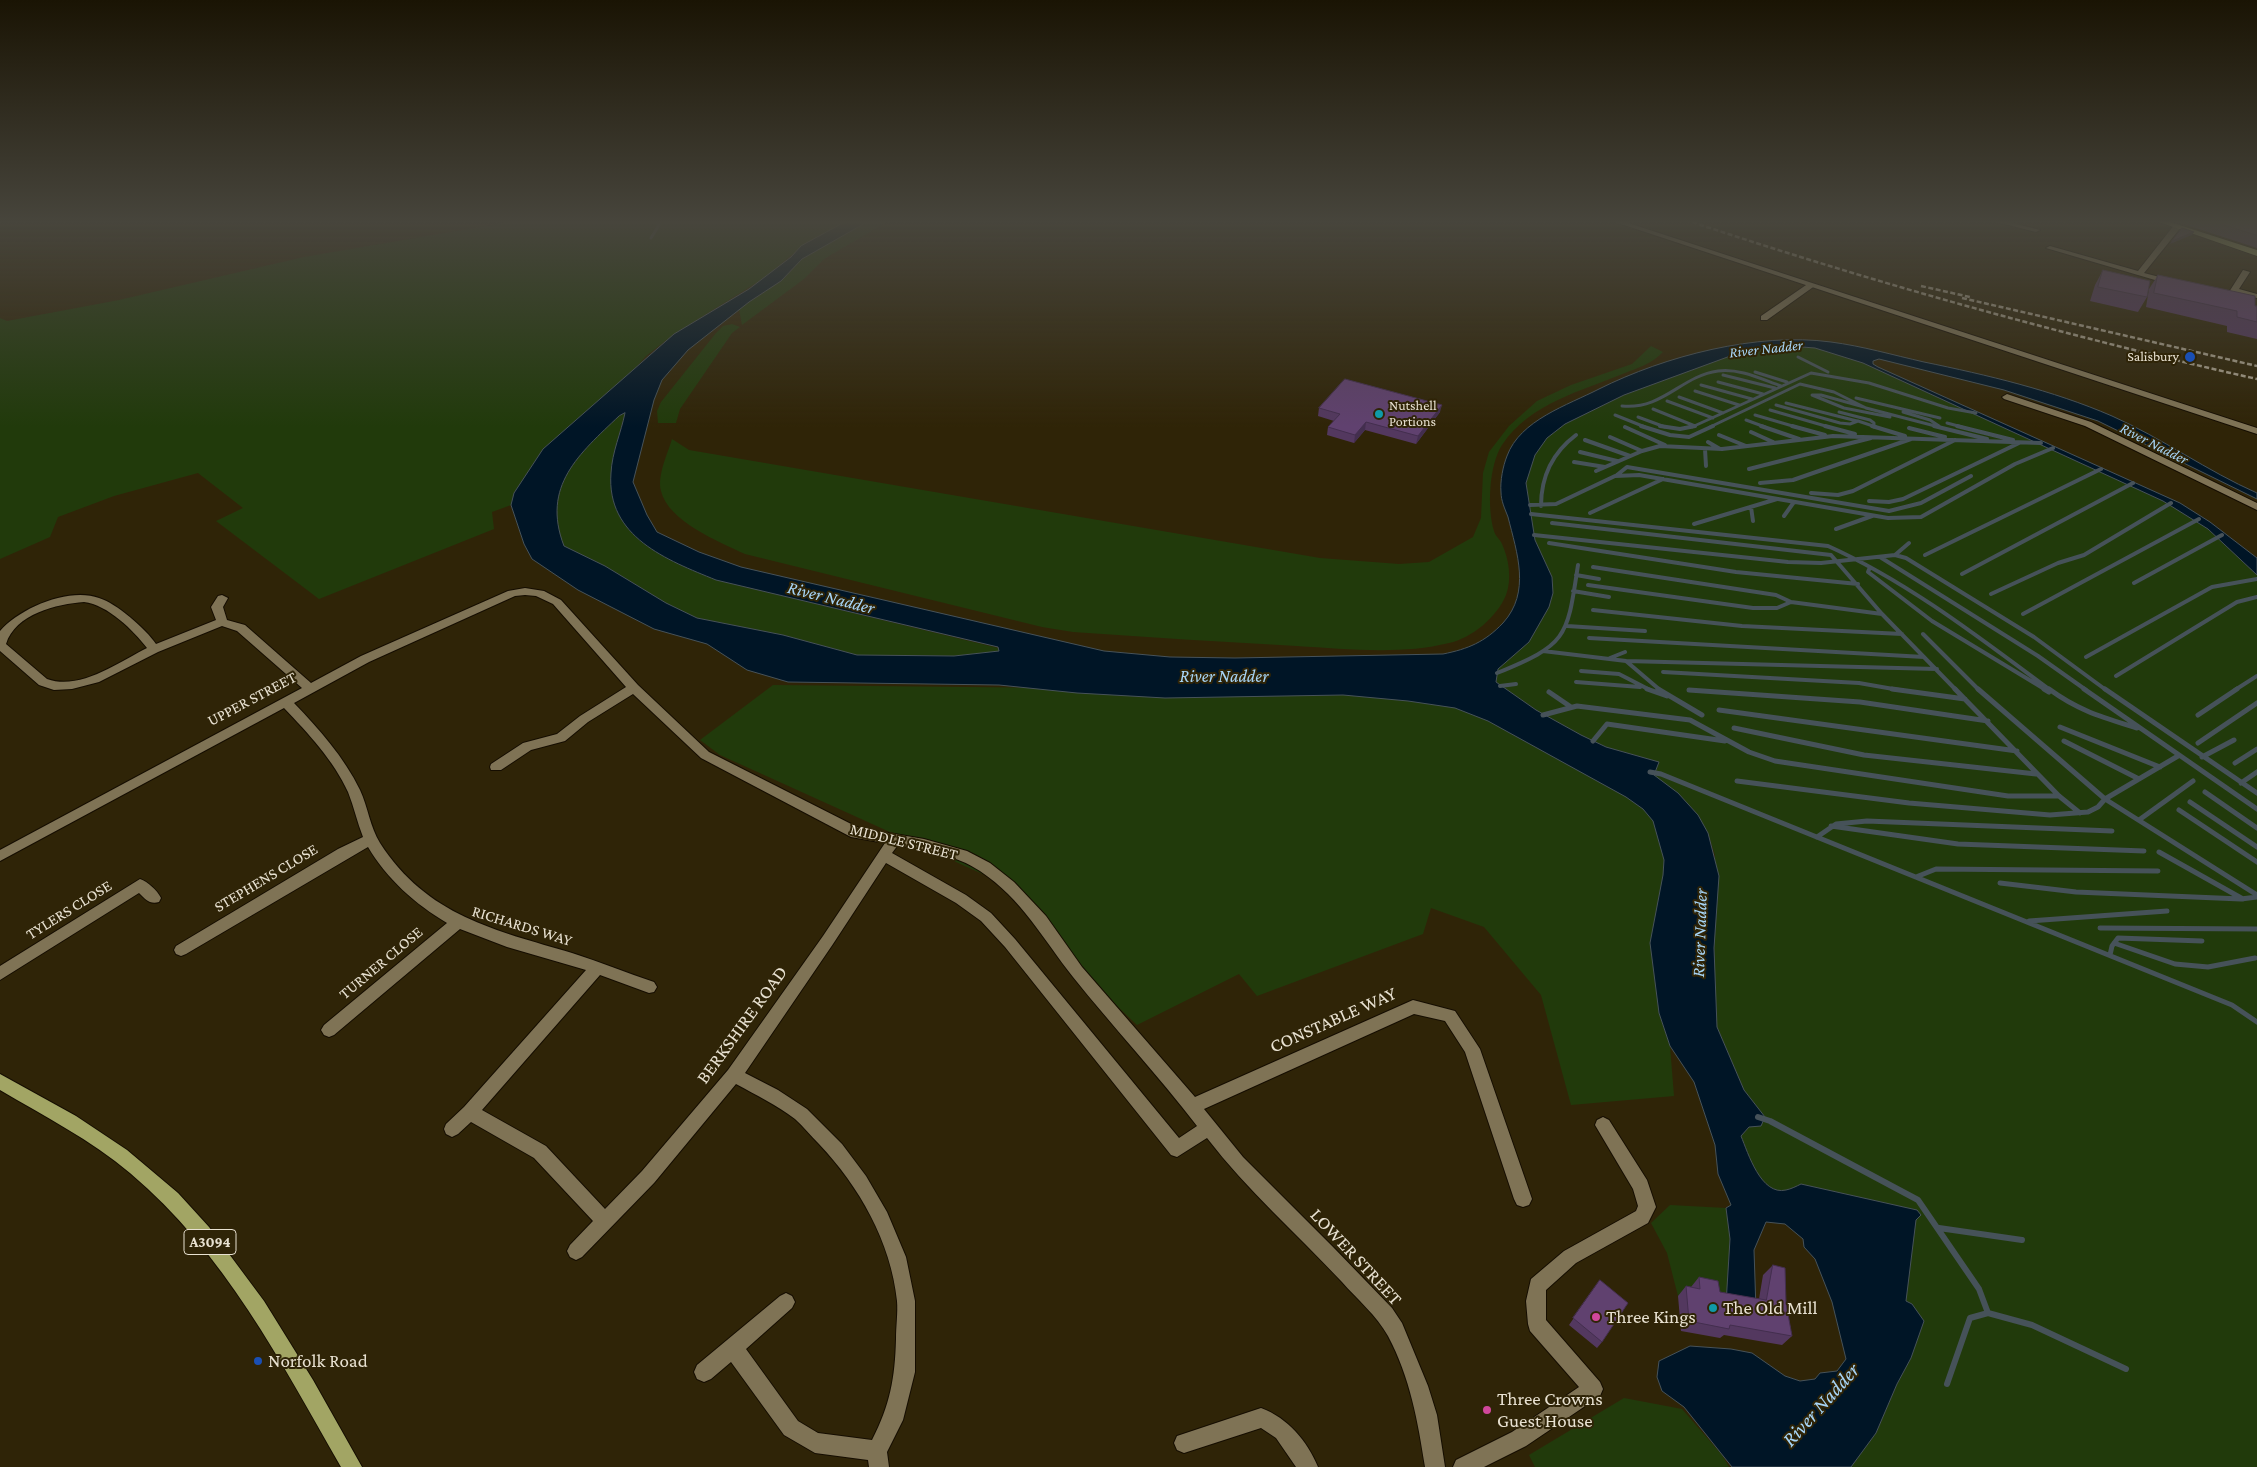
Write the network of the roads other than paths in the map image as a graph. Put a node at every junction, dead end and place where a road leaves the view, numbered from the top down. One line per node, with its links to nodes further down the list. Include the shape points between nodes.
1 (1803, 290): 7 (street)
2 (1832, 290): 9 (street)
3 (2235, 290): 6 (street, via 2231,301)
4 (2237, 290): 5 (street)
5 (2257, 296)
6 (2219, 297)
7 (1764, 318)
8 (2006, 397): 10 (street, via 2088,424)
9 (2257, 431)
10 (2257, 507)
11 (529, 590): 15 (street, UPPER STREET, via 512,592); 16 (street, MIDDLE STREET, via 557,602)
12 (222, 598): 13 (street, via 217,607)
13 (222, 622): 14 (street); 15 (street, via 241,628)
14 (154, 649): 14 (street, via 95,679 54,686 43,682 0,645 0,640 10,627 32,612 61,601 93,599 102,603)
15 (308, 688): 17 (street, UPPER STREET)
16 (634, 688): 18 (street, via 561,738 527,746); 19 (street, MIDDLE STREET, via 705,755 856,833)
17 (285, 701): 20 (street, RICHARDS WAY, via 347,778); 21 (street, UPPER STREET)
18 (496, 767)
19 (895, 838): 22 (street, BERKSHIRE ROAD); 32 (street, MIDDLE STREET, via 962,855 985,867 1009,886 1041,920 1077,971)
20 (371, 839): 24 (street, RICHARDS WAY, via 390,867 413,891); 25 (street, STEPHENS CLOSE, via 343,852)
21 (0, 856)
22 (885, 856): 30 (street, BERKSHIRE ROAD); 35 (street, MIDDLE STREET, via 961,898 986,917 1177,1149)
23 (154, 898): 27 (street, TYLERS CLOSE, via 140,886)
24 (457, 923): 26 (street, RICHARDS WAY, via 500,940); 29 (street, TURNER CLOSE)
25 (181, 950)
26 (597, 969): 28 (street, RICHARDS WAY); 33 (street)
27 (0, 974)
28 (649, 987)
29 (328, 1030)
30 (734, 1075): 38 (street, BERKSHIRE ROAD, via 648,1177); 44 (street, via 772,1094 801,1114 836,1150 877,1211 897,1257 906,1301 905,1372 893,1420)
31 (0, 1081): 45 (main road, A3094, via 83,1128 139,1169 180,1208 220,1254 272,1329)
32 (1192, 1106): 35 (street, LOWER STREET); 37 (street, CONSTABLE WAY, via 1413,1007 1450,1016 1472,1049)
33 (470, 1112): 36 (street); 38 (street, via 540,1152)
34 (1603, 1125): 48 (street, via 1641,1186 1647,1207 1642,1217 1570,1257 1537,1285 1535,1301 1537,1324 1593,1389 1519,1439)
35 (1209, 1127): 47 (street, LOWER STREET, via 1262,1190 1364,1291 1395,1330 1427,1415)
36 (452, 1130)
37 (1523, 1198)
38 (604, 1221): 39 (street, BERKSHIRE ROAD)
39 (576, 1251)
40 (786, 1302): 41 (street)
41 (733, 1348): 42 (street); 44 (street, via 791,1428 815,1443)
42 (704, 1372)
43 (1184, 1443): 46 (street, via 1261,1418 1272,1421 1281,1429)
44 (878, 1459)
45 (352, 1467)
46 (1308, 1467)
47 (1435, 1467)
48 (1463, 1467)

